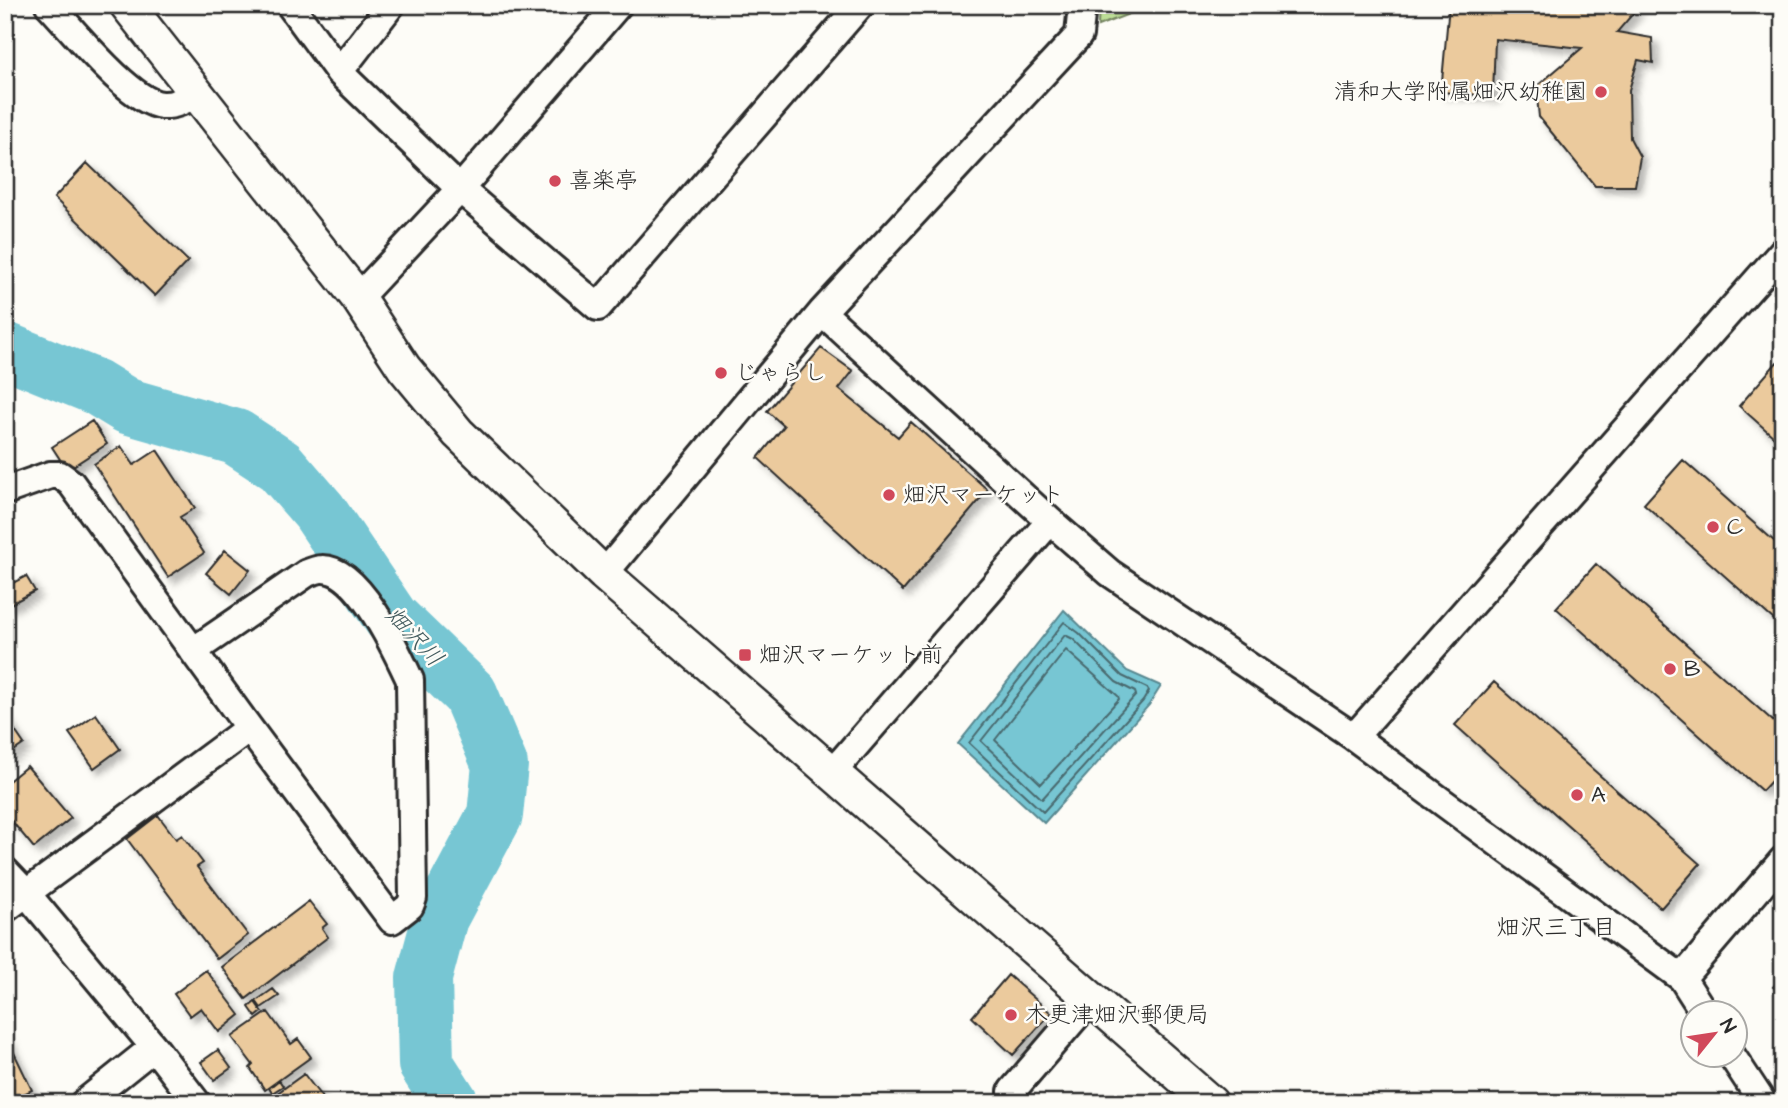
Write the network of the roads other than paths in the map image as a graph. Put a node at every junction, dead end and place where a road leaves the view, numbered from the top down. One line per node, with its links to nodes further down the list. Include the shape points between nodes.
1 (49, 5): 9 (street, via 144,100 163,105)
2 (127, 5): 9 (street)
3 (290, 5): 8 (street)
4 (391, 5): 8 (street)
5 (618, 5): 10 (street)
6 (860, 5): 10 (street, via 598,307)
7 (1082, 5): 13 (street, via 1079,35)
8 (339, 72): 10 (street)
9 (198, 94): 12 (street)
10 (460, 189): 12 (street)
11 (1783, 251): 19 (street)
12 (358, 298): 16 (street, via 404,368 458,433)
13 (822, 312): 15 (street); 16 (street)
14 (5, 491): 17 (street, via 50,475 60,475 71,483)
15 (1050, 521): 19 (street, via 1110,573); 20 (street)
16 (604, 574): 20 (street)
17 (193, 651): 18 (street); 18 (street, via 307,573 324,569 344,578 373,608 410,680 411,906 392,920)
18 (249, 728): 23 (street)
19 (1354, 737): 25 (street)
20 (831, 774): 26 (street)
21 (1783, 860): 25 (street)
22 (5, 872): 23 (street)
23 (27, 894): 24 (street); 28 (street)
24 (5, 909)
25 (1682, 978): 27 (street)
26 (1090, 999): 32 (street, via 1012,1091); 33 (street)
27 (1696, 1000)
28 (154, 1047): 30 (street); 31 (street)
29 (1742, 1070): 34 (street)
30 (85, 1103)
31 (197, 1103)
32 (1012, 1103)
33 (1210, 1103)
34 (1763, 1103)

